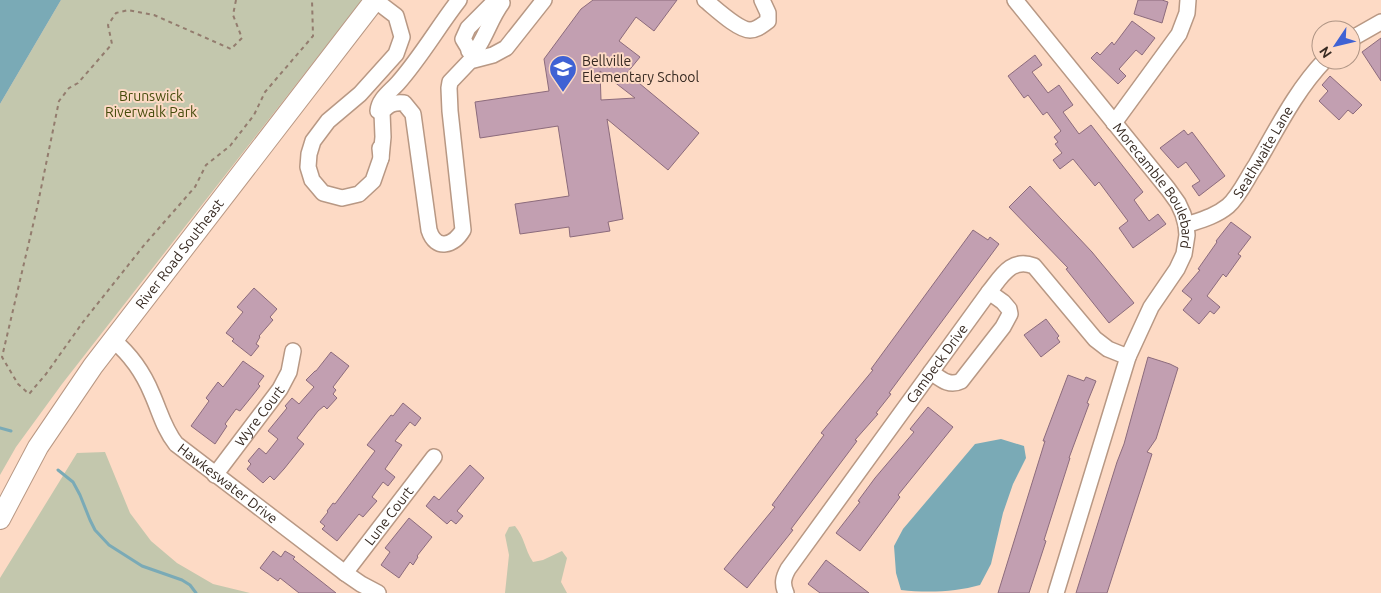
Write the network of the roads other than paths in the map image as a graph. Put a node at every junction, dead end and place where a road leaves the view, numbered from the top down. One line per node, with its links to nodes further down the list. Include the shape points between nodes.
1 (375, 0): 15 (street, via 396,16 402,37 396,54 313,140 308,166 312,180 323,193 342,198 359,194 373,181); 18 (main road, River Road Southeast)
2 (458, 0): 15 (street, via 379,103)
3 (496, 0): 12 (street, via 468,28 463,39)
4 (504, 0): 12 (street)
5 (544, 0): 12 (street, via 506,48 493,55)
6 (705, 0): 7 (street, via 748,30 759,28 768,21)
7 (762, 0)
8 (1015, 0): 14 (street, Morecamble Boulebard)
9 (1188, 0): 14 (street, via 1179,34)
10 (1381, 22): 11 (street)
11 (1361, 33)
12 (472, 55): 15 (street, via 450,82 449,88 463,230 458,239 447,244 431,238 413,114 404,103 396,102 382,112)
13 (1317, 70): 16 (street, Seathwaite Lane, via 1229,205 1214,215)
14 (1114, 123): 16 (street, Morecamble Boulebard, via 1178,203)
15 (381, 158)
16 (1186, 225): 20 (street, Morecamble Boulebard, via 1182,261 1151,307)
17 (989, 292): 20 (street, Cambeck Drive, via 1010,267 1018,264 1034,266 1095,339 1108,349); 21 (street, Cambeck Drive); 21 (street, via 1009,309 1010,314 1002,328 961,381 949,384)
18 (114, 340): 23 (street, Hawkeswater Drive, via 127,351 144,376 169,436); 24 (main road, River Road Southeast, via 38,447)
19 (293, 352): 23 (street, Wyre Court, via 289,372 280,389)
20 (1128, 357): 28 (street, Morecamble Boulebard)
21 (931, 372): 27 (street, Cambeck Drive, via 788,569 783,577)
22 (434, 457): 25 (street, Lune Court)
23 (215, 475): 25 (street, Hawkeswater Drive)
24 (0, 519)
25 (345, 573): 26 (street, Hawkeswater Drive)
26 (378, 593)
27 (786, 593)
28 (1056, 593)

